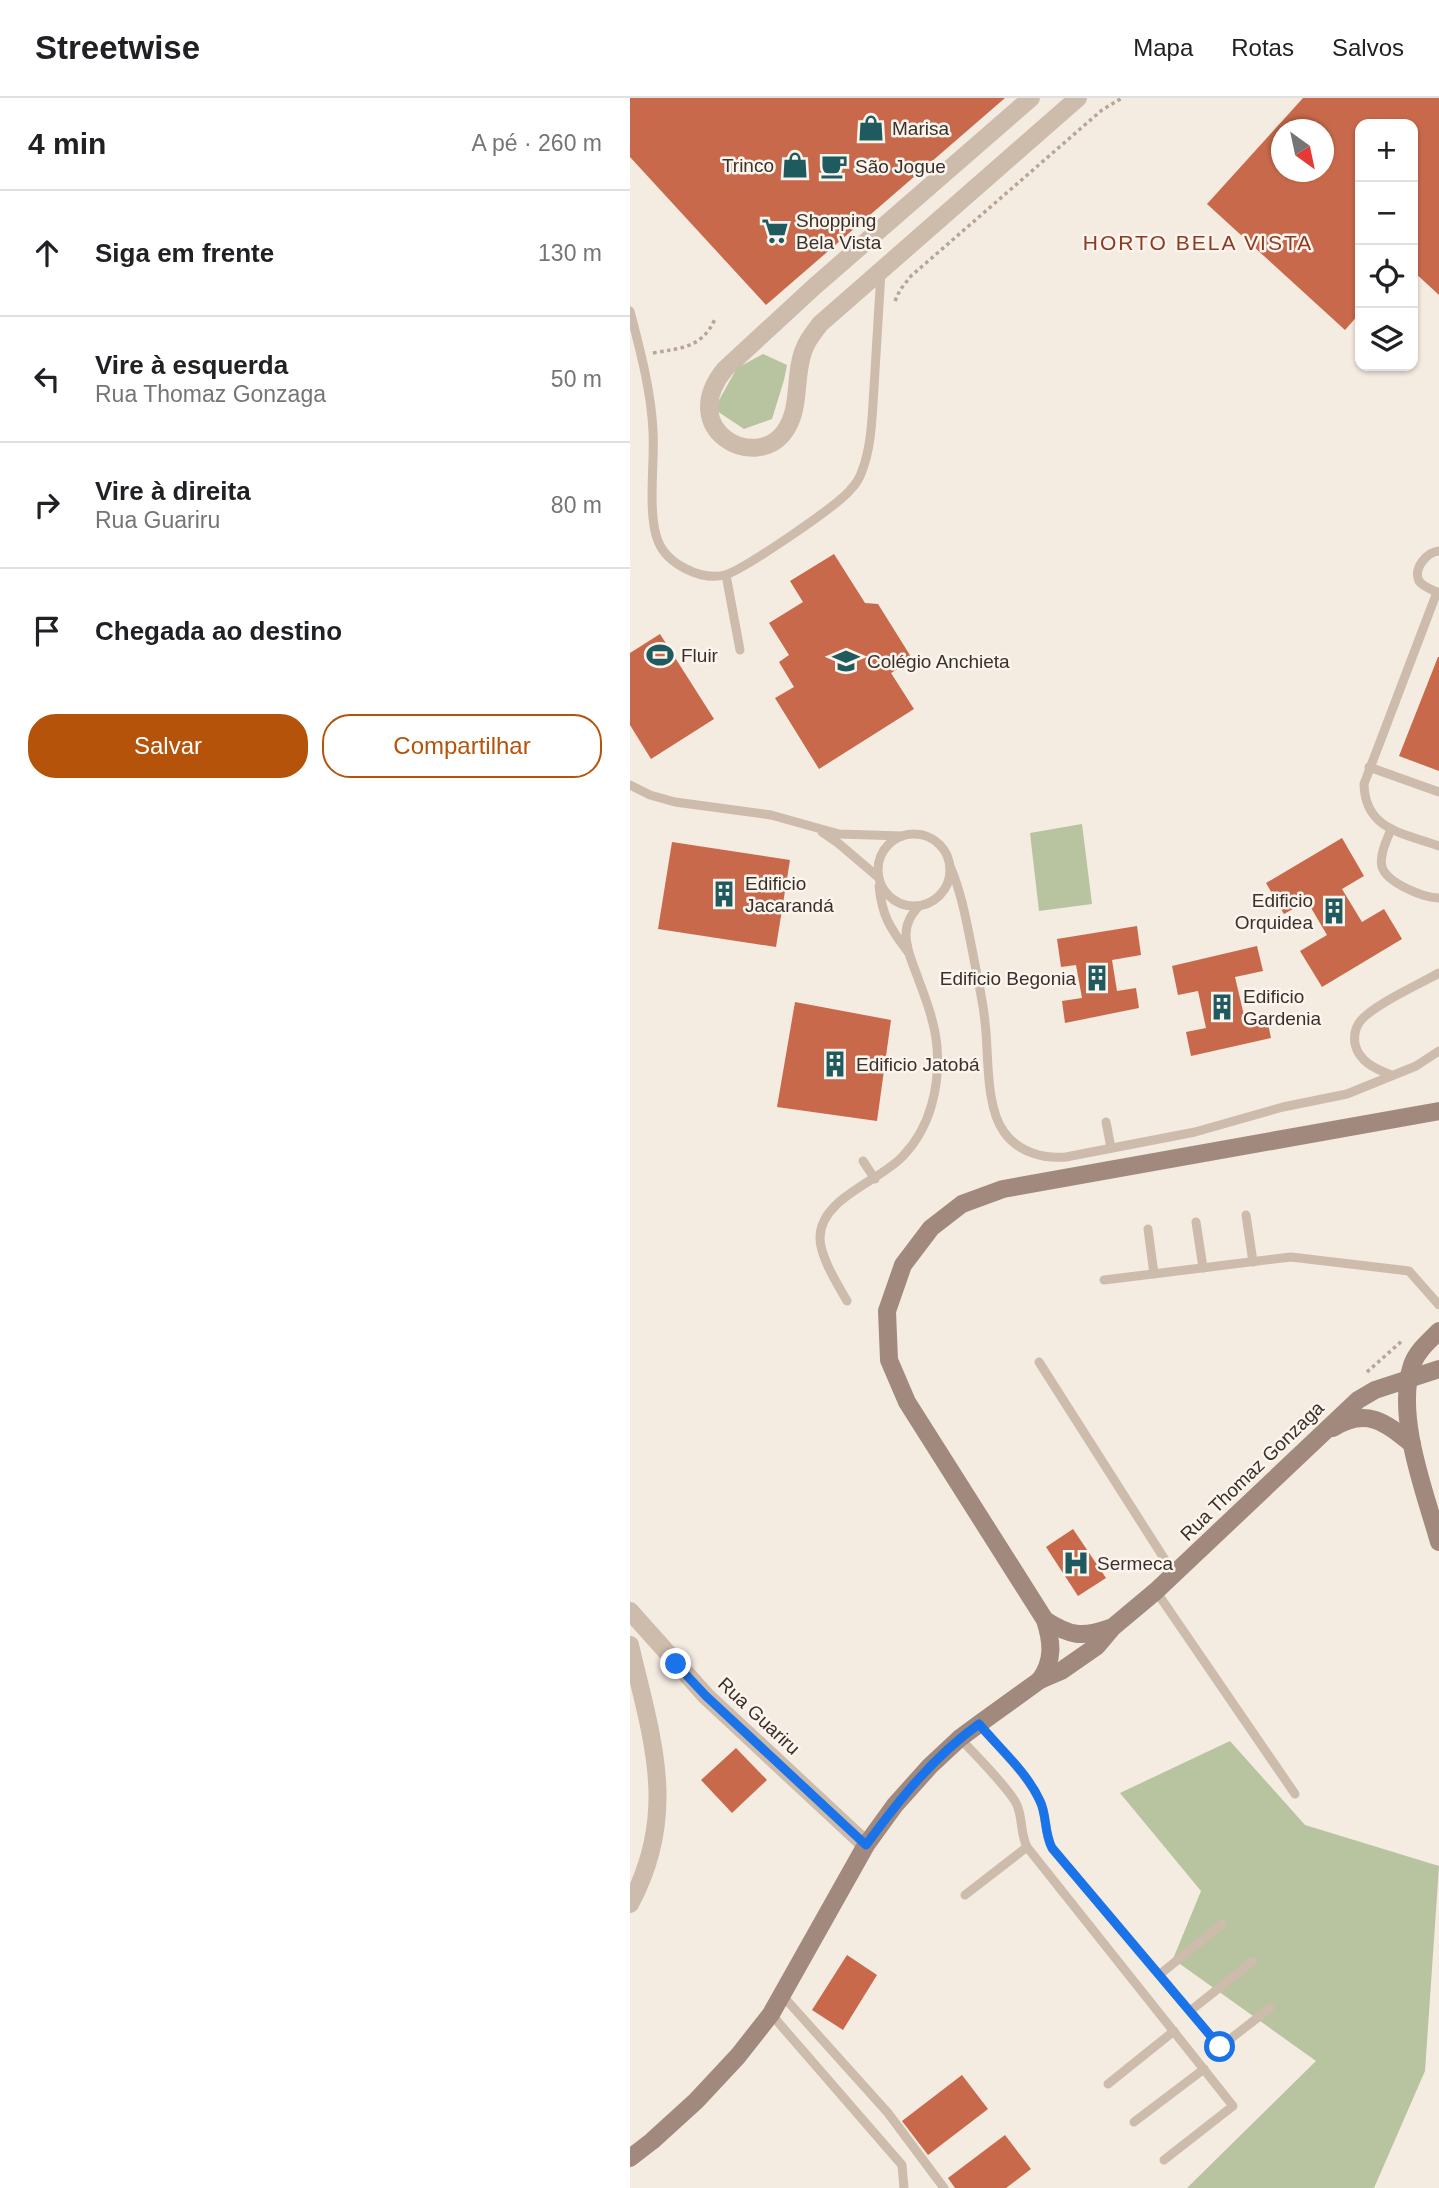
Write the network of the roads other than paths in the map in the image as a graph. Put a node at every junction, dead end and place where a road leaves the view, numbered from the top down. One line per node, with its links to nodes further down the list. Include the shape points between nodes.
1 (1031, 98): 3 (street, via 725,369 715,381 708,409 722,436 752,448 776,441 794,413 805,346 820,324)
2 (1078, 98): 3 (street)
3 (881, 271): 6 (lane, via 871,424 861,474 835,504)
4 (630, 312): 6 (lane, via 653,429 659,542 681,566)
5 (1439, 551): 7 (lane, via 1426,556 1418,572 1424,586)
6 (726, 575): 8 (lane)
7 (1438, 592): 9 (lane)
8 (740, 650)
9 (1369, 767): 11 (lane); 13 (lane, via 1364,799 1378,822)
10 (630, 785): 12 (lane, via 675,802 771,815)
11 (1439, 792)
12 (818, 829): 14 (lane); 17 (lane)
13 (1391, 829): 15 (lane); 18 (lane, via 1382,868 1397,884)
14 (902, 835): 16 (lane, via 928,836 939,843); 17 (lane, via 884,849)
15 (1439, 846)
16 (950, 866): 19 (lane, via 943,892); 27 (lane, via 962,899 996,1115 1004,1133 1018,1146 1048,1158)
17 (878, 879): 19 (lane, via 890,898); 20 (lane, via 888,925)
18 (1439, 898)
19 (919, 906): 20 (lane, via 907,927)
20 (909, 953): 29 (lane, via 936,1035 936,1092 905,1155)
21 (1439, 973): 23 (lane, via 1371,1011 1360,1022 1354,1036 1357,1050 1376,1069)
22 (1439, 1051): 23 (lane)
23 (1391, 1075): 27 (lane, via 1347,1094)
24 (1439, 1105): 25 (main road)
25 (1431, 1112): 49 (main road, via 1003,1188 962,1204 930,1228 903,1265 887,1311 889,1360 907,1402)
26 (1106, 1122): 27 (lane)
27 (1111, 1148)
28 (863, 1161): 29 (lane)
29 (875, 1179): 37 (lane, via 831,1207 823,1221 822,1251)
30 (1246, 1215): 33 (lane)
31 (1196, 1222): 34 (lane)
32 (1147, 1229): 35 (lane)
33 (1253, 1262): 34 (lane); 38 (lane, via 1291,1257 1409,1271)
34 (1203, 1268): 35 (lane)
35 (1154, 1274): 36 (lane)
36 (1104, 1280)
37 (847, 1301)
38 (1439, 1305)
39 (1439, 1331): 42 (main road, via 1418,1354)
40 (1039, 1362): 46 (lane)
41 (1439, 1369): 42 (main road, Rua Thomaz Gonzaga)
42 (1410, 1379): 43 (main road, Rua Thomaz Gonzaga, via 1358,1400); 44 (main road)
43 (1318, 1437): 44 (main road, via 1340,1423 1369,1418 1382,1421); 46 (main road, Rua Thomaz Gonzaga)
44 (1412, 1444): 45 (main road)
45 (1439, 1542)
46 (1174, 1574): 47 (main road, Rua Thomaz Gonzaga)
47 (1156, 1591): 50 (main road, Rua Thomaz Gonzaga); 55 (lane)
48 (630, 1611): 56 (street, Rua Guariru, via 706,1696)
49 (1045, 1620): 50 (main road, via 1077,1635); 52 (main road, via 1051,1657)
50 (1113, 1627): 52 (main road, Rua Thomaz Gonzaga, via 1097,1646)
51 (630, 1645): 59 (street, via 655,1751 658,1784 652,1853)
52 (1040, 1680): 53 (main road, Rua Thomaz Gonzaga)
53 (979, 1724): 54 (main road, Rua Thomaz Gonzaga); 62 (lane, via 1036,1794 1052,1848)
54 (960, 1738): 56 (main road, Rua Thomaz Gonzaga, via 895,1805); 57 (lane, via 1014,1799)
55 (1296, 1794)
56 (866, 1845): 63 (main road, Rua Thomaz Gonzaga)
57 (1027, 1847): 58 (lane); 67 (lane)
58 (965, 1895)
59 (630, 1904)
60 (1222, 1924): 62 (lane)
61 (1253, 1961): 65 (lane)
62 (1159, 1975): 65 (lane)
63 (782, 1996): 66 (main road, Rua Thomaz Gonzaga); 74 (lane, via 888,2113)
64 (1270, 2008): 65 (lane, via 1220,2047)
65 (1190, 2011)
66 (771, 2014): 71 (main road, Rua Thomaz Gonzaga, via 696,2101); 73 (lane, via 902,2165)
67 (1174, 2031): 68 (lane); 69 (lane)
68 (1204, 2069): 70 (lane); 72 (lane, via 1233,2106)
69 (1108, 2084)
70 (1134, 2122)
71 (630, 2158)
72 (1164, 2160)
73 (904, 2188)
74 (944, 2188)

